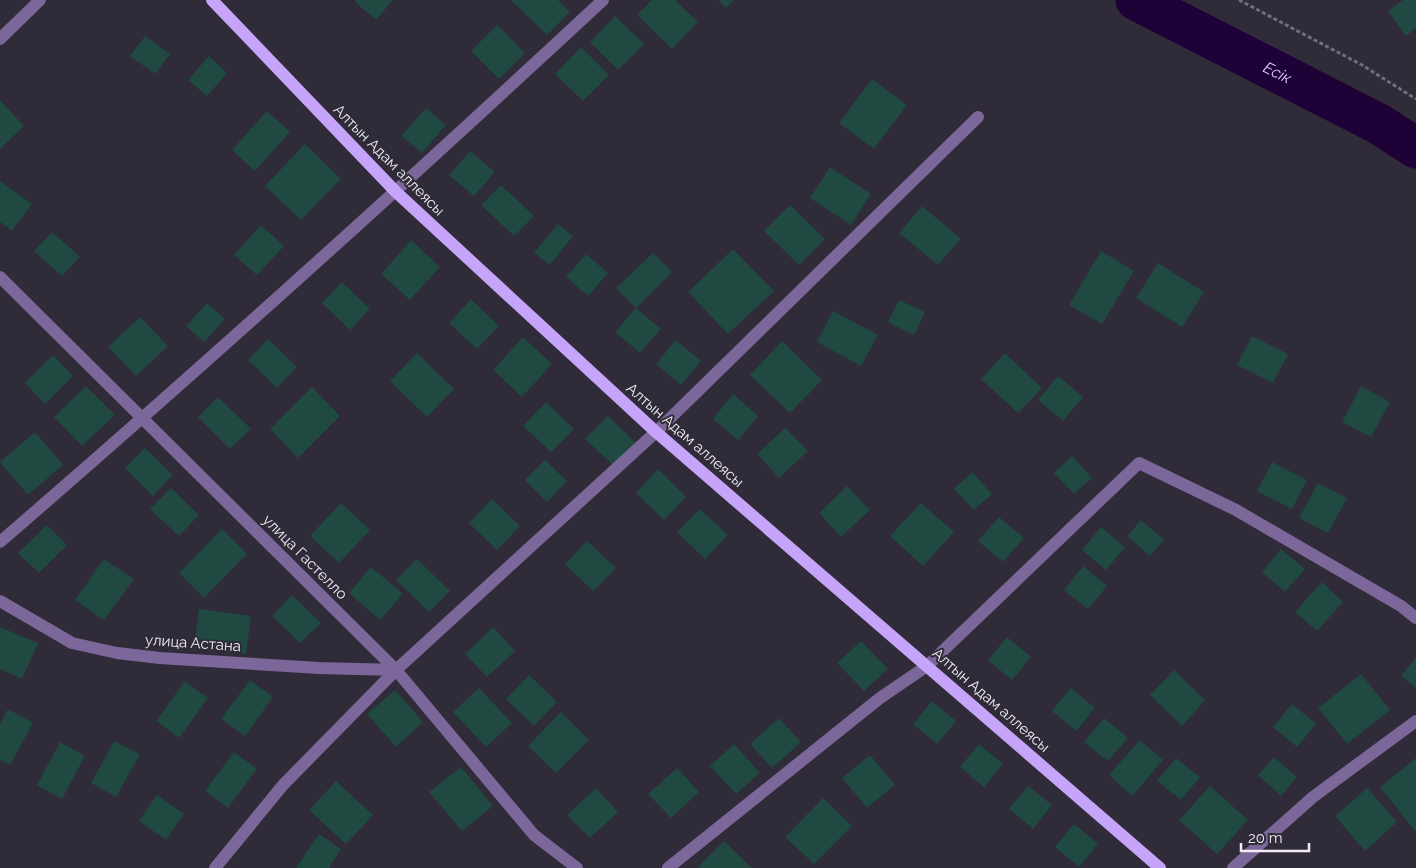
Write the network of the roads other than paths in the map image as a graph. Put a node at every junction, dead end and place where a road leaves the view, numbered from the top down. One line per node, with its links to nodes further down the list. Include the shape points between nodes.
1 (40, 0): 4 (street)
2 (212, 0): 6 (main road, Алтын Адам аллеясы)
3 (603, 0): 6 (street)
4 (0, 39)
5 (978, 117): 9 (street)
6 (396, 192): 8 (street); 9 (main road, Алтын Адам аллеясы)
7 (0, 278): 8 (street, улица Гастелло)
8 (142, 419): 10 (street); 14 (street, улица Гастелло)
9 (656, 432): 13 (main road, Алтын Адам аллеясы); 14 (street)
10 (0, 542)
11 (0, 601): 14 (street, улица Астана, via 72,643 117,653 319,668)
12 (1416, 618): 13 (street, via 1401,606 1236,510 1139,463)
13 (927, 666): 18 (street, via 880,698); 19 (main road, Алтын Адам аллеясы)
14 (396, 670): 16 (street, via 283,785); 17 (street, улица Гастелло, via 534,835)
15 (1416, 721): 20 (street, via 1313,797)
16 (214, 868)
17 (577, 868)
18 (668, 868)
19 (1160, 868)
20 (1233, 868)

